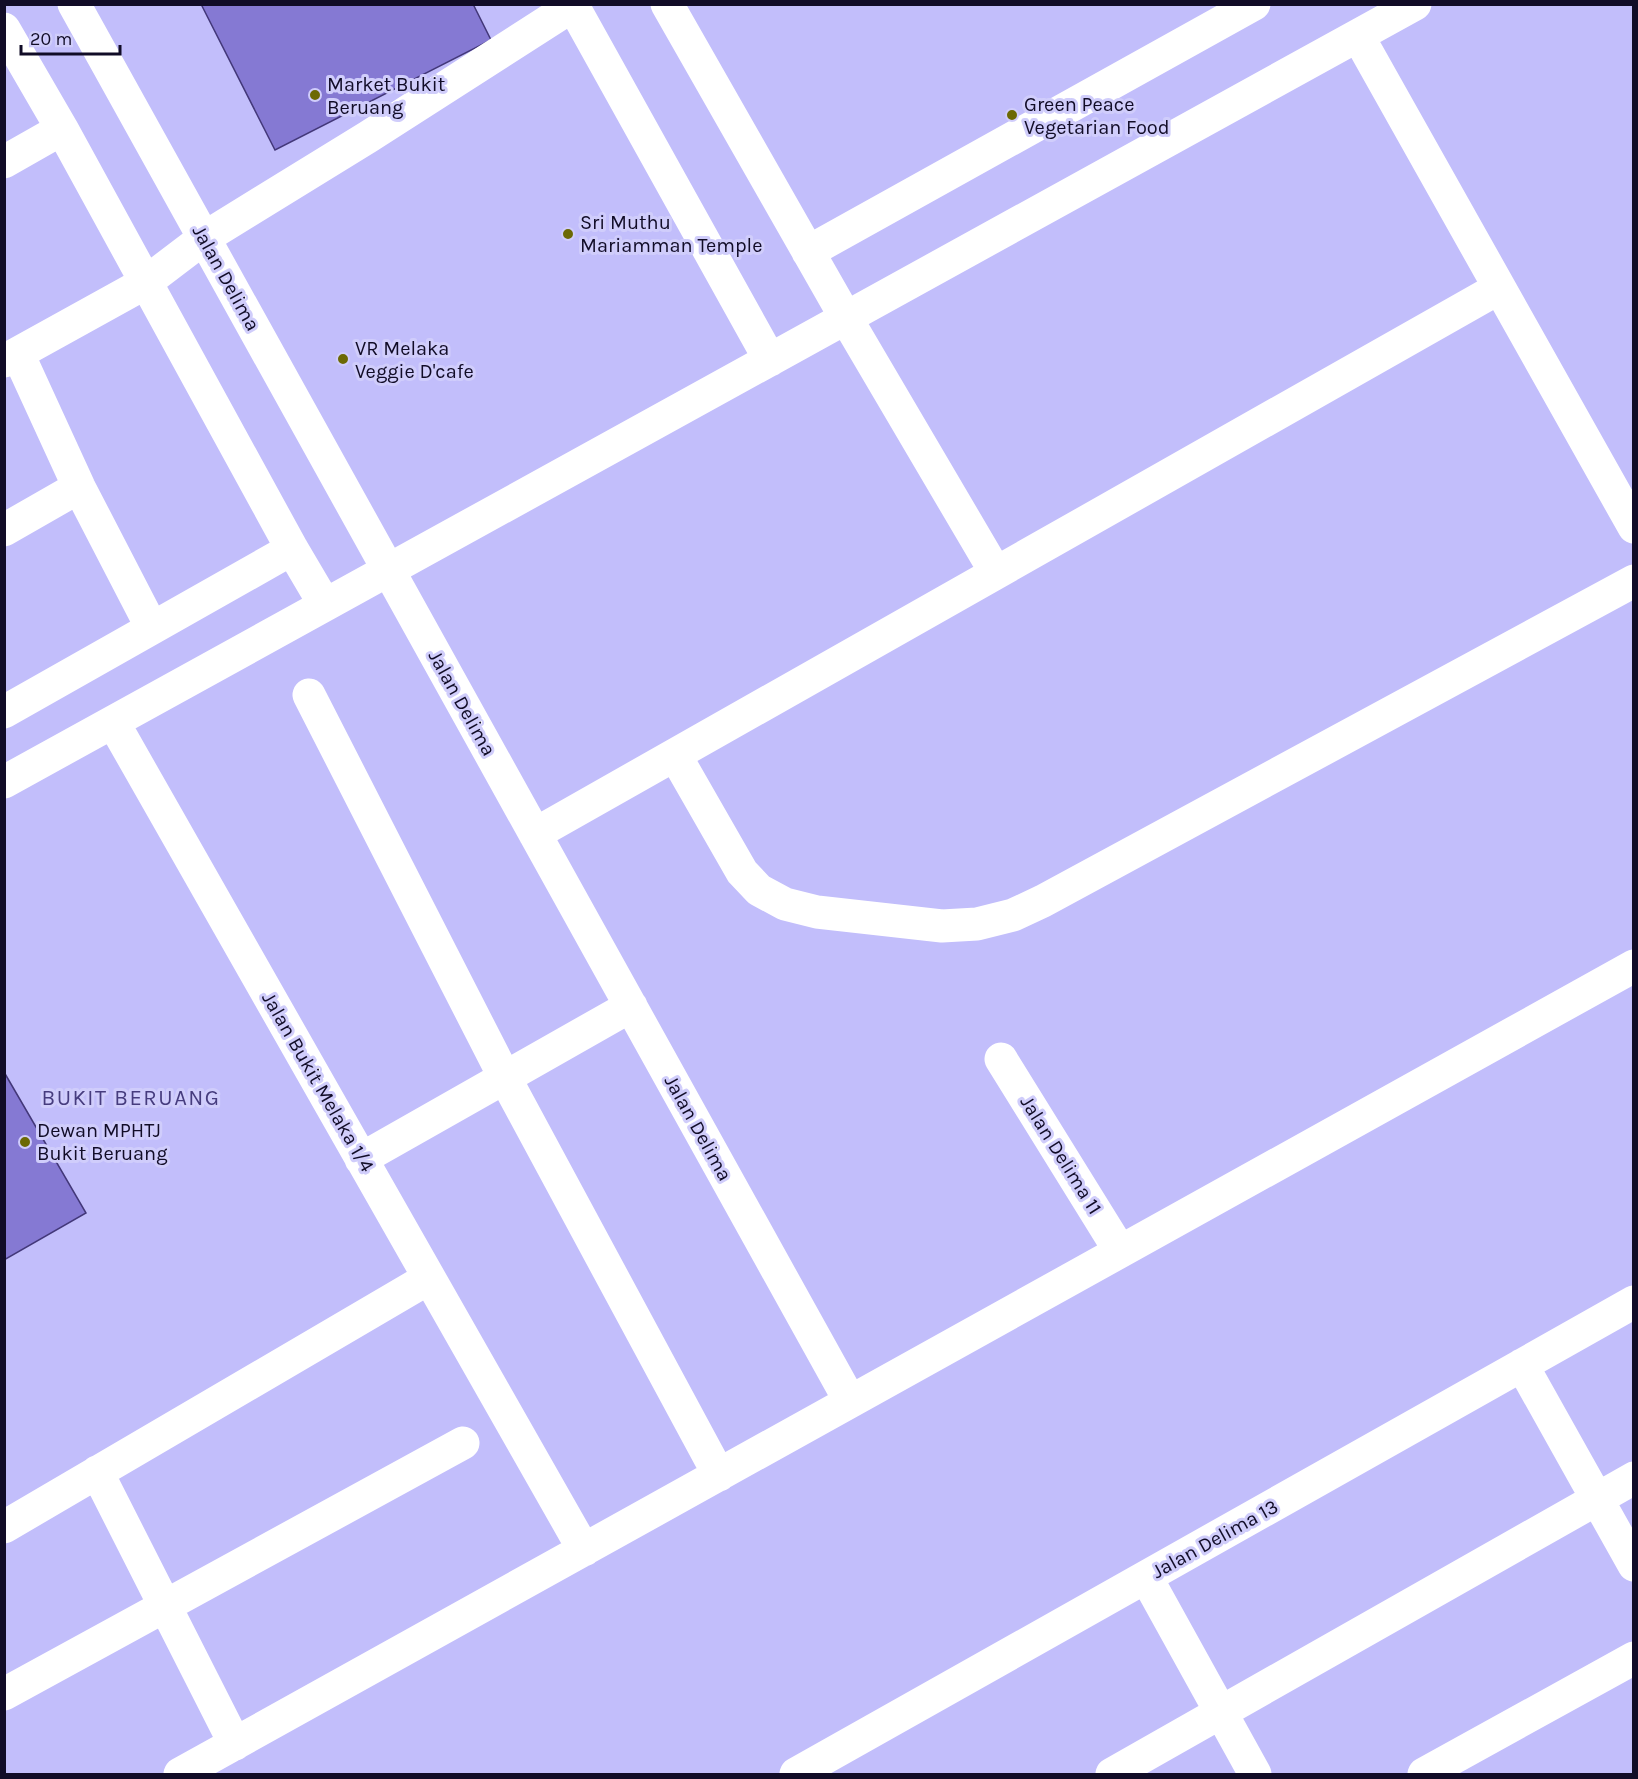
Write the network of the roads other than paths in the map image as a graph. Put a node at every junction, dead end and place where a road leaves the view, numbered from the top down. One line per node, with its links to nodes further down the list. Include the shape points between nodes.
1 (74, 4): 10 (street, Jalan Delima)
2 (667, 4): 11 (street)
3 (1254, 4): 11 (street)
4 (1415, 4): 7 (street)
5 (572, 5): 10 (street); 16 (street)
6 (4, 29): 8 (street)
7 (1358, 36): 13 (street); 14 (street)
8 (62, 129): 9 (street); 12 (street)
9 (4, 162)
10 (204, 238): 12 (street); 21 (street, Jalan Delima)
11 (808, 252): 14 (street)
12 (145, 283): 15 (street); 20 (street)
13 (1499, 288): 18 (street); 22 (street)
14 (846, 318): 16 (street); 22 (street)
15 (11, 358): 17 (street)
16 (770, 360): 21 (street)
17 (79, 487): 19 (street); 25 (street)
18 (1634, 527)
19 (4, 530)
20 (292, 549): 24 (street); 25 (street)
21 (389, 570): 24 (street); 31 (street, Jalan Delima)
22 (996, 573): 29 (street)
23 (1634, 581): 29 (street, via 1043,901 1013,915 977,924 942,926 817,912 785,904 759,890 742,872)
24 (325, 605): 28 (street)
25 (152, 628): 27 (street)
26 (309, 695): 35 (street)
27 (4, 712)
28 (113, 722): 30 (street); 36 (street, Jalan Bukit Melaka 1/4)
29 (675, 755): 31 (street)
30 (4, 782)
31 (535, 834): 33 (street, Jalan Delima)
32 (1634, 966): 37 (street)
33 (631, 1006): 35 (street); 41 (street, Jalan Delima)
34 (1001, 1059): 37 (street, Jalan Delima 11)
35 (505, 1078): 36 (street); 44 (street)
36 (361, 1159): 38 (street, Jalan Bukit Melaka 1/4)
37 (1120, 1251): 41 (street)
38 (429, 1278): 43 (street); 48 (street, Jalan Bukit Melaka 1/4)
39 (1634, 1302): 40 (street, Jalan Delima 13)
40 (1522, 1365): 46 (street); 50 (street, Jalan Delima 13)
41 (850, 1401): 44 (street)
42 (463, 1443): 51 (street)
43 (97, 1472): 47 (street); 51 (street)
44 (719, 1475): 48 (street)
45 (1634, 1478): 46 (street)
46 (1596, 1499): 49 (street); 54 (street)
47 (4, 1527)
48 (584, 1550): 55 (street)
49 (1634, 1565)
50 (1146, 1577): 54 (street); 57 (street, Jalan Delima 13)
51 (165, 1607): 53 (street); 55 (street)
52 (1634, 1658): 60 (street)
53 (4, 1694)
54 (1220, 1713): 58 (street); 59 (street)
55 (235, 1744): 56 (street)
56 (180, 1774)
57 (796, 1774)
58 (1112, 1774)
59 (1255, 1774)
60 (1424, 1774)

